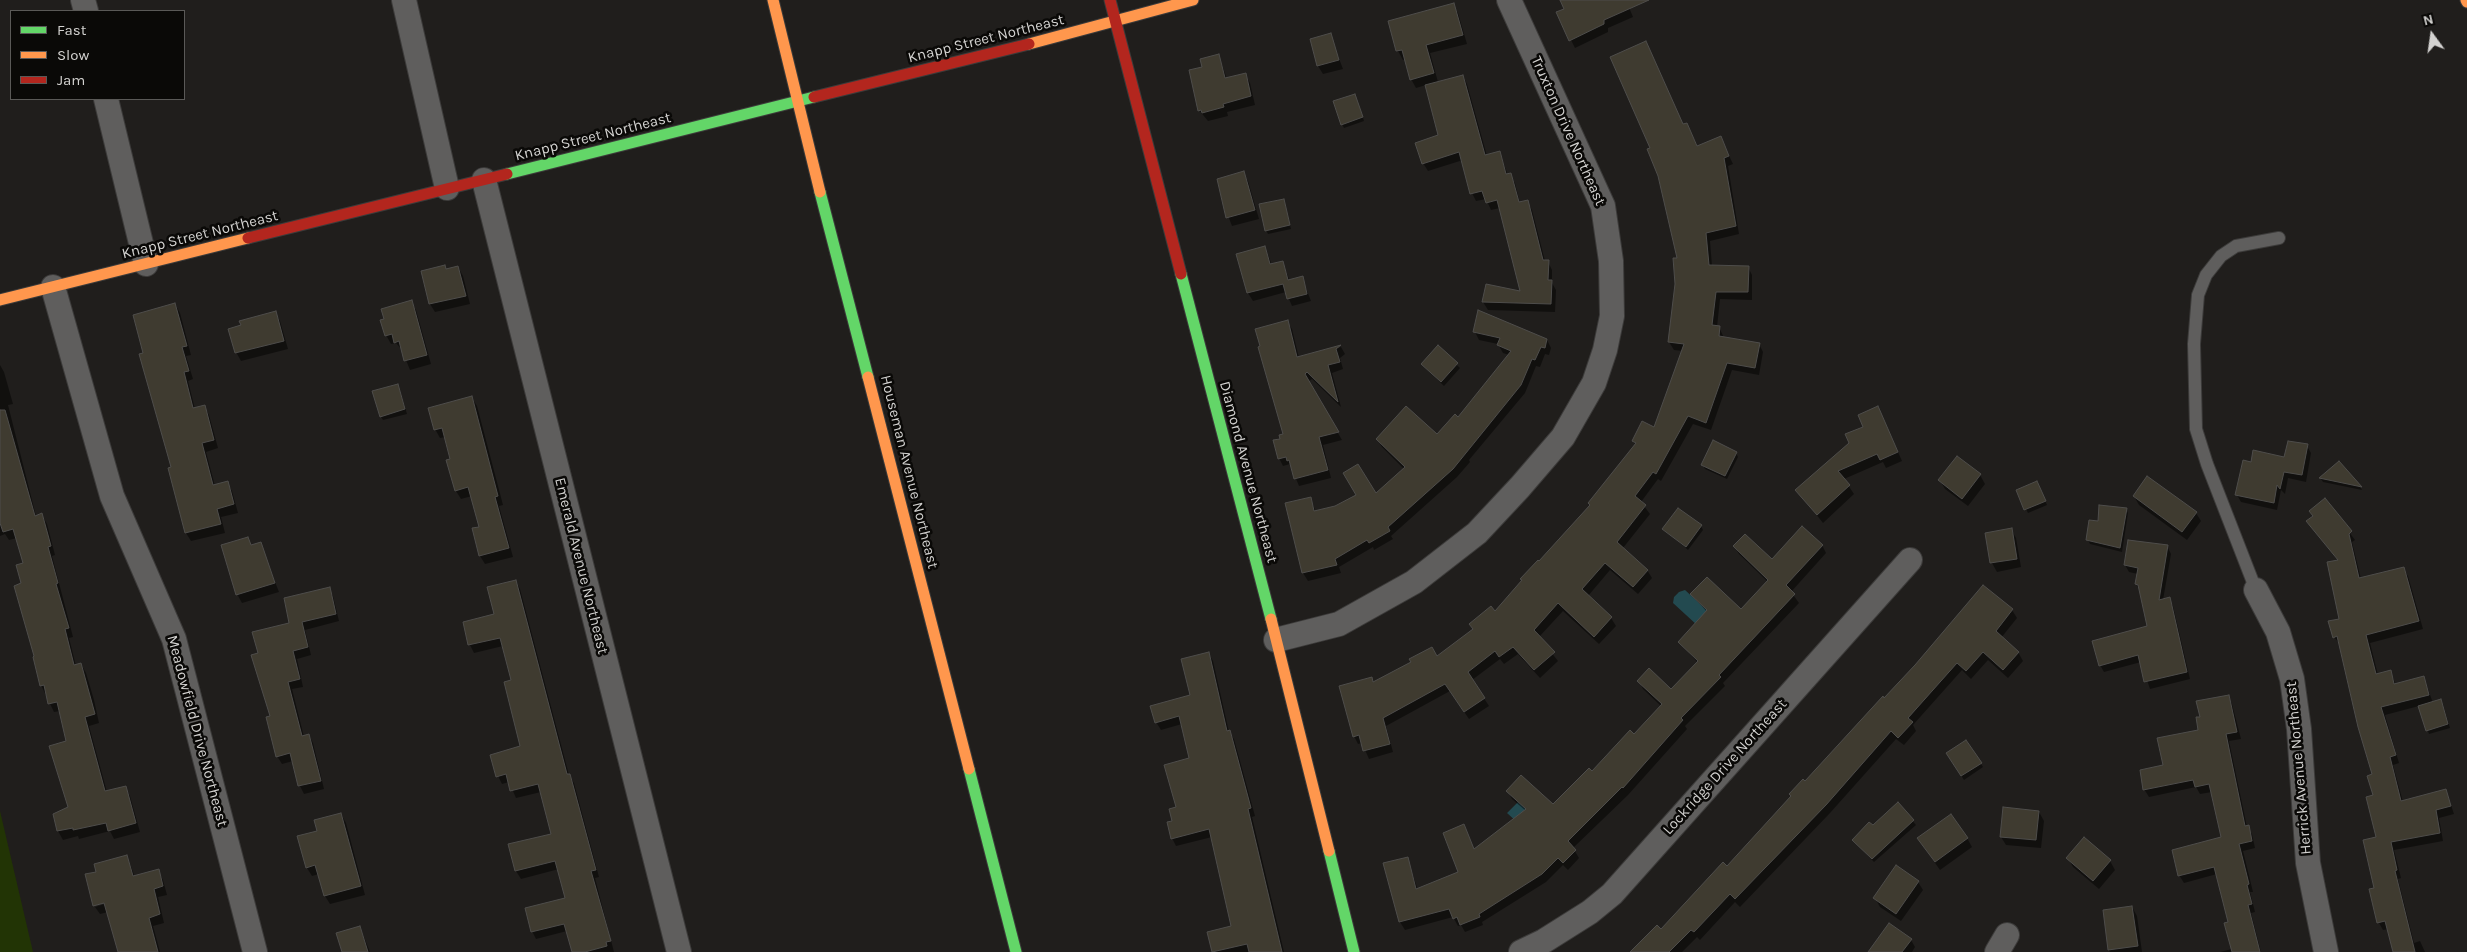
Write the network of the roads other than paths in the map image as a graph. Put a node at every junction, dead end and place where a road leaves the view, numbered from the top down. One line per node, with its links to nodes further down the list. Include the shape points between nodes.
1 (404, 0): 10 (street)
2 (773, 0): 8 (street, Houseman Avenue Northeast)
3 (1110, 0): 6 (street, Diamond Avenue Northeast)
4 (1193, 0): 6 (street, Knapp Street Northeast)
5 (1509, 0): 17 (street, Truxton Drive Northeast, via 1603,206 1611,261 1612,316 1594,383 1563,437 1476,533 1414,582 1339,624)
6 (1115, 21): 8 (street, Knapp Street Northeast); 17 (street, Diamond Avenue Northeast)
7 (106, 100): 12 (street)
8 (797, 102): 9 (street, Knapp Street Northeast); 20 (street, Houseman Avenue Northeast)
9 (484, 180): 10 (street, Knapp Street Northeast); 19 (street, Emerald Avenue Northeast)
10 (447, 188): 12 (street, Knapp Street Northeast)
11 (2279, 238): 16 (lane, via 2236,246 2222,256 2206,275 2198,295 2194,344 2196,429)
12 (146, 264): 13 (street, Knapp Street Northeast)
13 (53, 287): 14 (street, Knapp Street Northeast); 18 (street, Meadowfield Drive Northeast, via 112,496 174,639)
14 (0, 300)
15 (1910, 560): 22 (street, Lockridge Drive Northeast, via 1612,894 1544,942)
16 (2256, 590): 23 (street, Herrick Avenue Northeast, via 2278,632 2292,679 2299,729 2308,863)
17 (1276, 640): 21 (street, Diamond Avenue Northeast)
18 (255, 952)
19 (679, 952)
20 (1016, 952)
21 (1354, 952)
22 (1521, 952)
23 (2326, 952)

